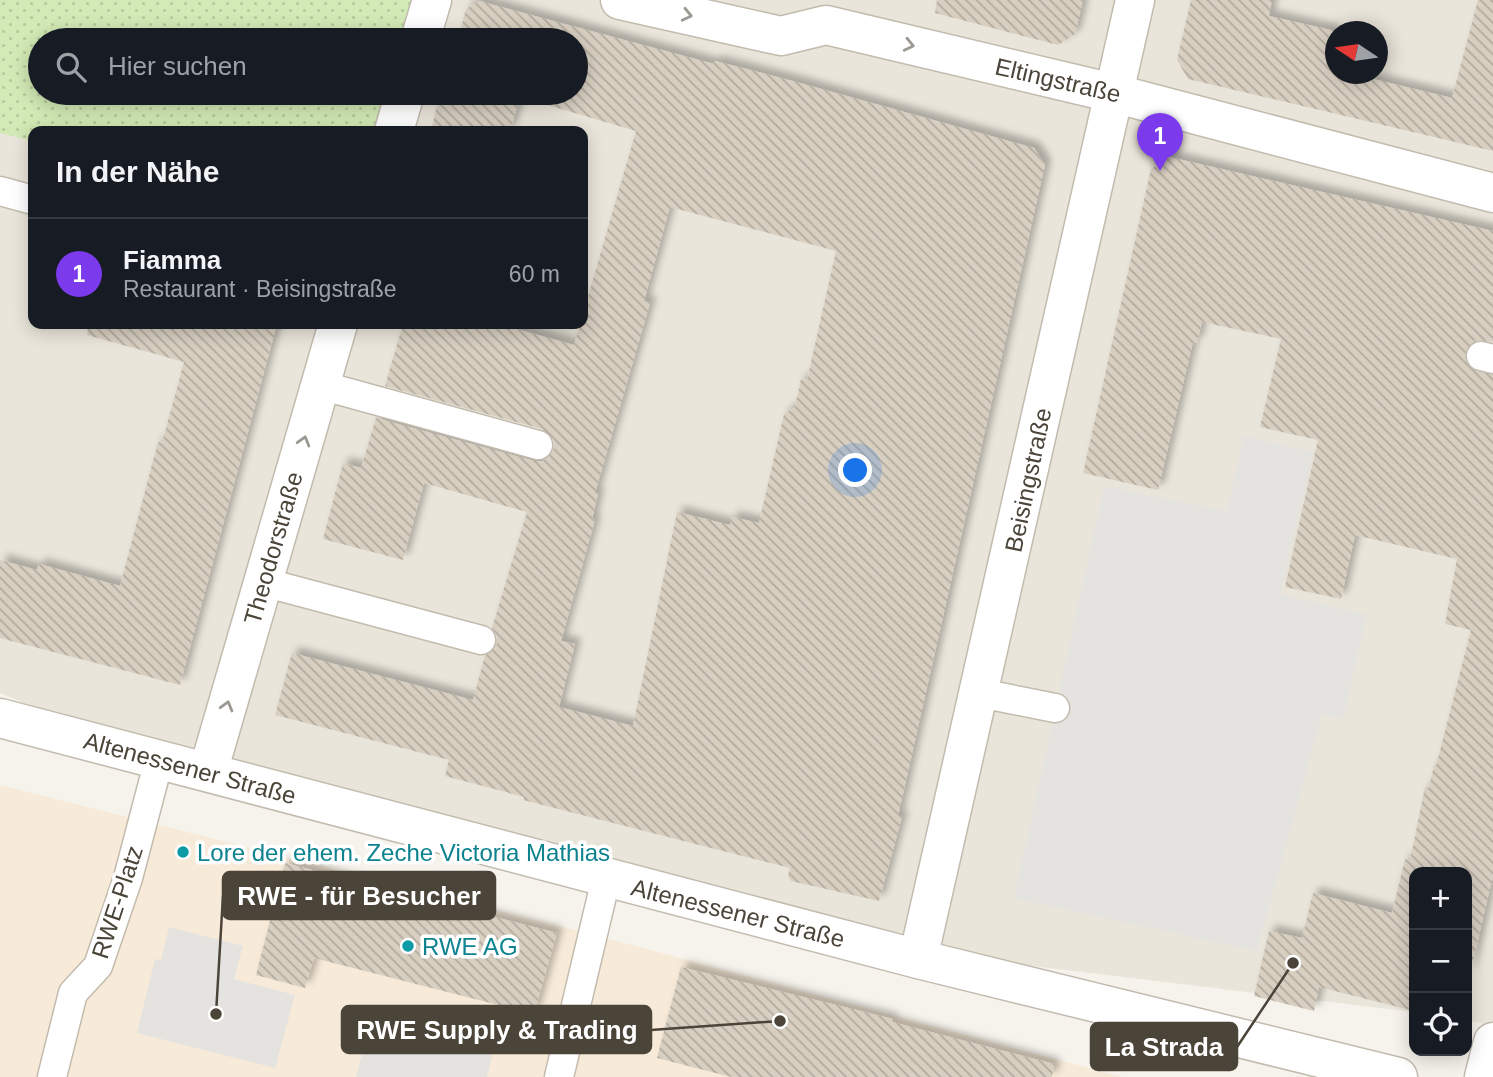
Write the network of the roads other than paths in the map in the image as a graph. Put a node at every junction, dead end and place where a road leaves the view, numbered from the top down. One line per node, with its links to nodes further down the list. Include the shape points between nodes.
1 (432, 0): 4 (street)
2 (620, 0): 5 (street, Eltingstraße, one-way to 5, via 781,36 826,25)
3 (1135, 0): 5 (street, Beisingstraße)
4 (424, 28)
5 (1113, 93): 9 (street, Eltingstraße); 16 (street, Beisingstraße)
6 (402, 105): 7 (street)
7 (395, 126)
8 (0, 191): 10 (lane)
9 (1493, 193)
10 (28, 199)
11 (337, 329): 12 (street, Theodorstraße)
12 (320, 385): 13 (lane); 14 (street, Theodorstraße, one-way to 12)
13 (538, 445)
14 (263, 582): 15 (lane); 20 (street, Theodorstraße, one-way to 14)
15 (481, 640)
16 (981, 693): 17 (lane); 22 (street, Beisingstraße)
17 (1055, 708)
18 (0, 718): 19 (street, Altenessener Straße)
19 (159, 760): 20 (street, Altenessener Straße); 24 (lane, RWE-Platz, via 128,878 98,966 73,993)
20 (208, 772): 21 (street, Altenessener Straße)
21 (606, 879): 22 (street, Altenessener Straße); 25 (lane)
22 (918, 959): 26 (street, Altenessener Straße)
23 (1493, 1042): 27 (street)
24 (52, 1077)
25 (559, 1077)
26 (1398, 1077)
27 (1484, 1077)

